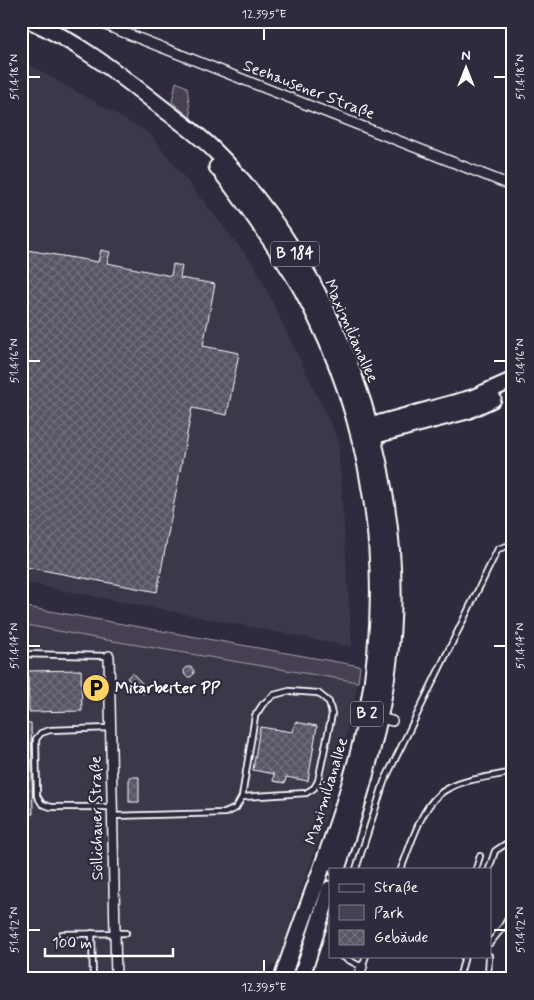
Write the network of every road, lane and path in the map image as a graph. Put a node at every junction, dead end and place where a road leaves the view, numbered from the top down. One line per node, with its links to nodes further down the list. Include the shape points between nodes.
1 (30, 21): 6 (main road, B 184, via 104,63 171,115 214,163 297,281)
2 (95, 21): 3 (street, Seehausener Straße)
3 (513, 186)
4 (513, 380): 6 (main road, via 472,398)
5 (513, 388): 6 (main road, via 467,411)
6 (366, 432): 16 (main road, Maximilianallee / B 2, via 387,508 393,585 392,630 386,720); 35 (main road, Maximilianallee / B 2, via 378,552 379,598 374,673 347,794)
7 (513, 544): 17 (lane, via 498,548 384,782)
8 (21, 654): 9 (lane)
9 (109, 656): 10 (street, Söllichauer Straße)
10 (110, 728): 13 (street, Söllichauer Straße); 13 (lane, via 40,733 36,739 37,796 42,804 51,808)
11 (513, 772): 18 (lane, via 464,782 439,794 423,815)
12 (242, 797): 12 (lane, via 255,716 263,704 274,695 289,691 318,693 329,702 332,714 314,788 306,792); 13 (lane, via 236,808 225,813)
13 (112, 811): 23 (street, Söllichauer Straße)
14 (513, 839): 20 (lane, via 496,851)
15 (480, 856): 19 (lane)
16 (337, 868)
17 (356, 868)
18 (401, 868)
19 (476, 868)
20 (489, 868)
21 (329, 892): 36 (main road)
22 (513, 909): 27 (lane)
23 (115, 933): 24 (lane); 26 (lane); 34 (street, Söllichauer Straße)
24 (126, 933)
25 (62, 934): 26 (lane)
26 (92, 934): 33 (lane)
27 (492, 941)
28 (345, 958): 32 (lane)
29 (365, 958): 32 (lane)
30 (464, 958): 38 (lane)
31 (489, 958): 39 (lane)
32 (362, 967): 37 (street)
33 (92, 979)
34 (116, 979)
35 (282, 979)
36 (301, 979)
37 (357, 979)
38 (458, 979)
39 (488, 979)

